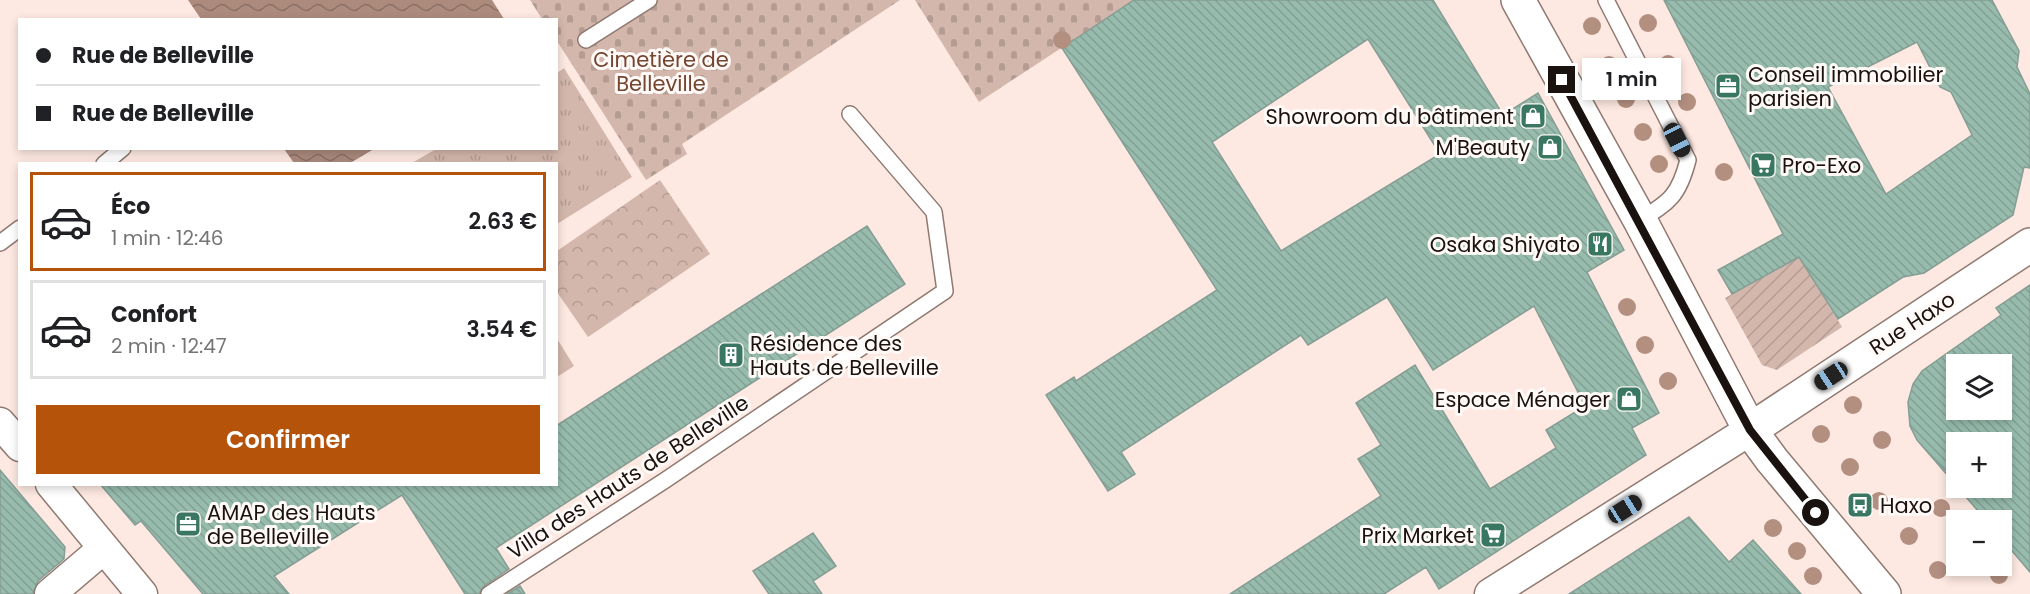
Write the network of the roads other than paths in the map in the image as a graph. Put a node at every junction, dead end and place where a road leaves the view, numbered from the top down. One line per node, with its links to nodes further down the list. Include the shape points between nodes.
1 (649, 0): 4 (lane)
2 (1518, 0): 8 (main road)
3 (1606, 0): 8 (lane, via 1688,160 1681,187 1661,207)
4 (586, 40)
5 (850, 114): 19 (lane, Villa des Hauts de Belleville, via 934,212 945,291)
6 (121, 150): 7 (lane)
7 (106, 162)
8 (1640, 220): 13 (main road)
9 (18, 230): 10 (lane)
10 (0, 243)
11 (2030, 245): 13 (main road, Rue Haxo)
12 (0, 423): 14 (street)
13 (1750, 430): 20 (street, Rue Haxo); 21 (main road)
14 (18, 444)
15 (53, 486): 16 (street)
16 (104, 548): 17 (street); 18 (street)
17 (50, 594)
18 (142, 594)
19 (489, 594)
20 (1490, 594)
21 (1884, 594)

